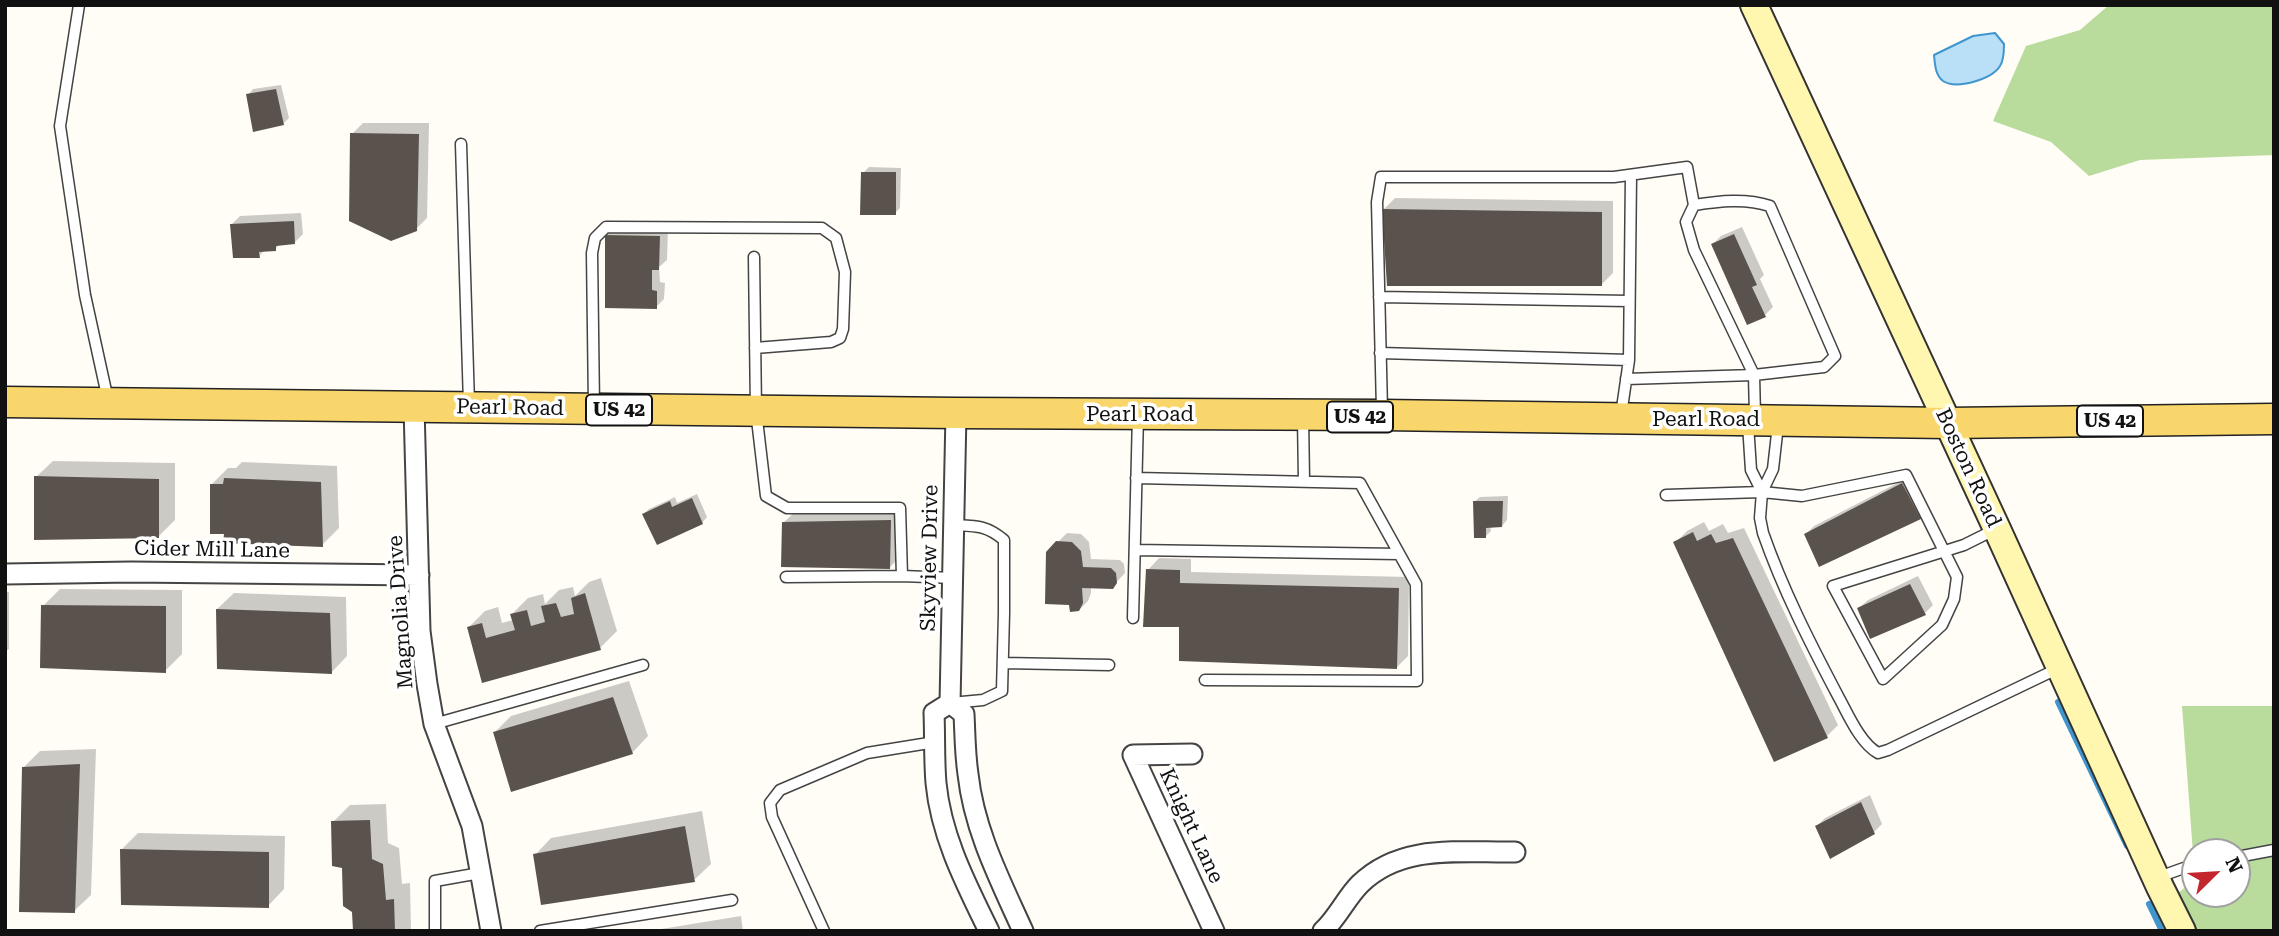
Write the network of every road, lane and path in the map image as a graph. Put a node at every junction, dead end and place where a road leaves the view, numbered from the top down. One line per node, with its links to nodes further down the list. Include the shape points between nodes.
1 (79, 5): 15 (lane, via 60,126 85,295)
2 (1754, 5): 27 (street, Boston Road)
3 (461, 144): 17 (lane)
4 (1631, 175): 5 (lane, via 1687,167); 7 (lane, via 1381,177 1377,202); 8 (lane)
5 (1694, 205): 12 (lane, via 1686,222 1694,250); 12 (lane, via 1723,201 1770,206 1835,356 1824,367)
6 (754, 257): 9 (lane)
7 (1379, 297): 8 (lane); 10 (lane)
8 (1629, 301): 11 (lane)
9 (755, 348): 18 (lane, via 840,338 845,272 835,238 822,228 606,227 595,238 592,253); 19 (lane)
10 (1380, 353): 11 (lane); 22 (lane)
11 (1629, 360): 13 (lane)
12 (1755, 374): 13 (lane); 26 (lane)
13 (1626, 379): 24 (lane)
14 (5, 402): 15 (main road, Pearl Road / US 42)
15 (109, 404): 16 (main road, Pearl Road / US 42)
16 (414, 407): 17 (main road, Pearl Road / US 42); 38 (street, Magnolia Drive)
17 (469, 408): 18 (main road, Pearl Road / US 42)
18 (594, 410): 19 (main road, Pearl Road / US 42)
19 (756, 411): 20 (main road, Pearl Road / US 42); 39 (lane, via 766,496 787,508 900,508)
20 (956, 413): 21 (main road, Pearl Road / US 42); 32 (street, Skyview Drive)
21 (1138, 415): 23 (main road, Pearl Road / US 42); 28 (lane)
22 (1382, 415): 23 (main road, Pearl Road / US 42); 24 (main road, Pearl Road / US 42)
23 (1303, 416): 29 (lane)
24 (1621, 418): 26 (main road, Pearl Road / US 42)
25 (2274, 419): 27 (main road, Pearl Road / US 42)
26 (1760, 420): 27 (main road, Pearl Road / US 42); 30 (lane, via 1751,470); 30 (lane, via 1773,468)
27 (1947, 423): 33 (street, Boston Road)
28 (1136, 478): 29 (lane); 34 (lane)
29 (1304, 481): 36 (lane, via 1360,483)
30 (1762, 492): 31 (lane); 35 (lane, via 1802,496 1906,475); 46 (lane, via 1760,518 1771,556 1820,662 1870,749 1878,753 1888,750)
31 (1666, 495)
32 (954, 525): 41 (street, Skyview Drive); 43 (lane, via 992,530 1004,540)
33 (1997, 529): 35 (lane); 46 (street, Boston Road)
34 (1135, 551): 36 (lane); 42 (lane)
35 (1945, 551): 35 (lane, via 1833,586 1884,679 1942,625 1958,578)
36 (1399, 554): 47 (lane, via 1416,583 1417,681)
37 (5, 574): 38 (street, Cider Mill Lane)
38 (419, 575): 49 (street, Magnolia Drive, via 420,631)
39 (902, 576): 40 (lane); 41 (lane)
40 (786, 578)
41 (953, 578): 48 (street, Skyview Drive)
42 (1133, 618)
43 (1003, 663): 44 (lane); 48 (lane, via 1002,691 983,700)
44 (1110, 665)
45 (643, 666): 49 (lane)
46 (2060, 668): 57 (street, Boston Road)
47 (1205, 680)
48 (950, 703): 50 (street, Skyview Drive, via 934,713); 64 (street, Skyview Drive, via 964,714 968,775 978,822)
49 (434, 724): 56 (street, Magnolia Drive, via 472,826)
50 (935, 743): 62 (lane, via 867,753 780,790 770,803 772,817); 63 (street, Skyview Drive, via 936,785 947,832 958,867)
51 (1192, 754): 65 (street, Knight Lane, via 1133,755)
52 (2274, 850): 54 (lane)
53 (1515, 852): 66 (street, via 1415,854 1392,861 1357,887)
54 (2251, 854)
55 (2181, 869): 57 (lane)
56 (480, 873): 59 (lane, via 435,881); 60 (street, Magnolia Drive)
57 (2156, 878): 67 (street, Boston Road)
58 (732, 900): 61 (lane)
59 (435, 931)
60 (491, 931)
61 (540, 931)
62 (824, 931)
63 (989, 931)
64 (1023, 931)
65 (1214, 931)
66 (1324, 931)
67 (2182, 931)

